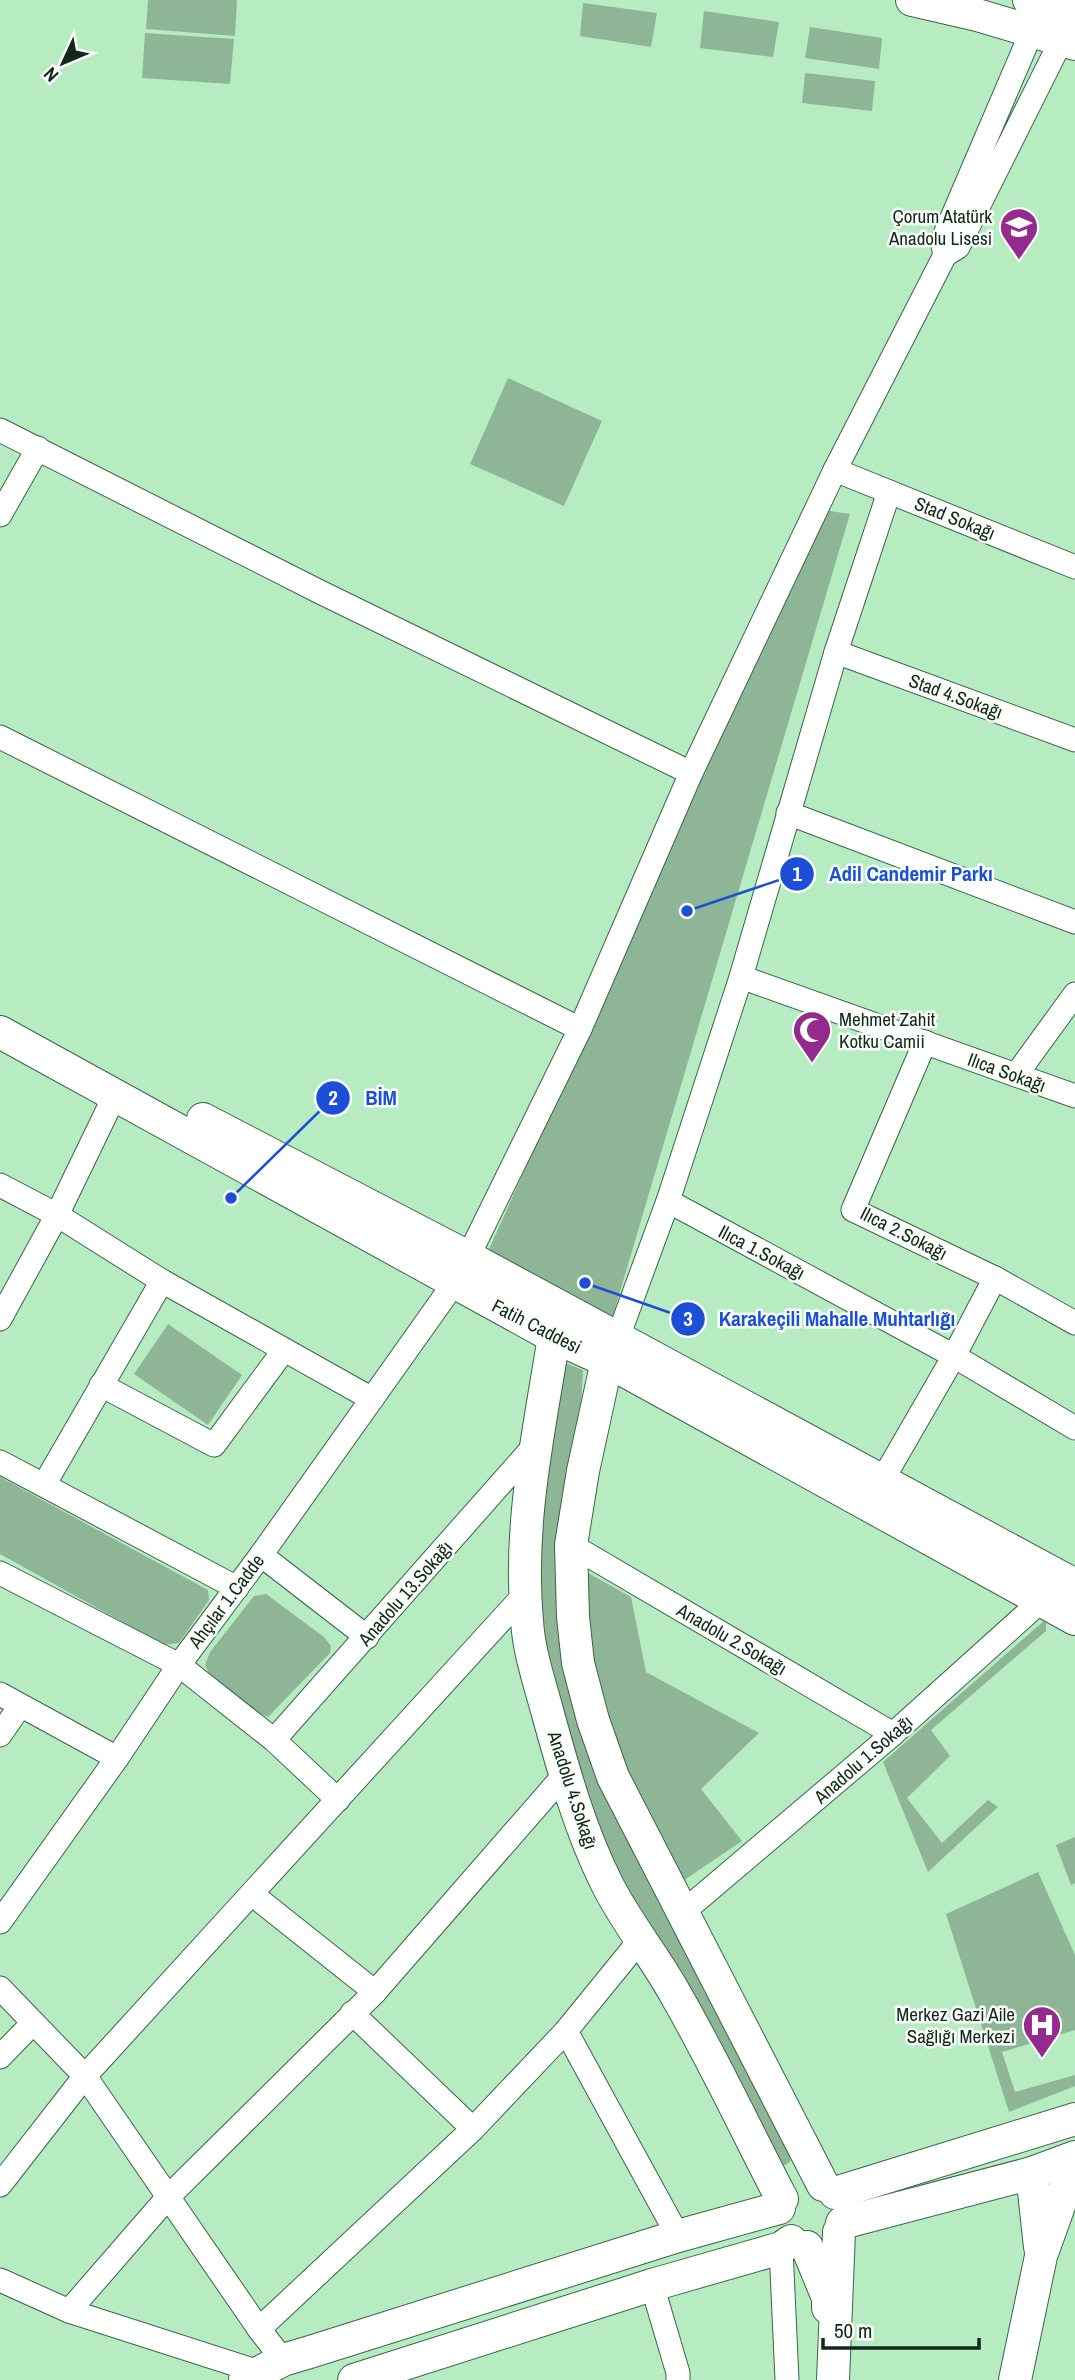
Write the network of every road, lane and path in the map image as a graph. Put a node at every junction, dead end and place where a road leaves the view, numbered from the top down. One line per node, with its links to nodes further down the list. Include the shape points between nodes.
1 (912, 0): 2 (main road)
2 (1033, 11): 3 (main road); 4 (street, via 942,241)
3 (1071, 28): 4 (street, via 958,247)
4 (945, 255): 7 (street, Ahçılar 1.Cadde)
5 (0, 430): 6 (street)
6 (38, 448): 9 (street); 14 (street)
7 (835, 470): 8 (street, Stad Sokağı); 14 (street, Ahçılar 1.Cadde)
8 (889, 492): 10 (street, Stad Sokağı); 11 (street)
9 (0, 515)
10 (1075, 567)
11 (836, 652): 13 (street, Stad 4.Sokağı); 15 (street)
12 (0, 737): 20 (street)
13 (1075, 740)
14 (691, 773): 20 (street, Ahçılar 1.Cadde)
15 (788, 813): 16 (street); 17 (street)
16 (1075, 922)
17 (741, 977): 22 (street, Ilıca Sokağı); 27 (street)
18 (1075, 994): 23 (street)
19 (0, 1010): 29 (main road, Fatih Caddesi, via 215,1125)
20 (580, 1029): 29 (street, Ahçılar 1.Cadde)
21 (0, 1032): 24 (main road, Fatih Caddesi)
22 (925, 1042): 23 (street, Ilıca Sokağı); 30 (street, Ilıca 2.Sokağı, via 853,1210)
23 (1016, 1075): 25 (street, Ilıca Sokağı)
24 (115, 1095): 28 (street); 29 (main road, Fatih Caddesi)
25 (1075, 1096)
26 (0, 1185): 28 (street)
27 (668, 1201): 35 (street); 37 (street, Ilıca 1.Sokağı)
28 (57, 1215): 31 (street); 32 (street)
29 (462, 1269): 34 (main road, Fatih Caddesi); 35 (main road, Fatih Caddesi); 39 (street, Ahçılar 1.Cadde)
30 (995, 1278): 33 (street, Ilıca 2.Sokağı); 37 (street)
31 (162, 1281): 36 (street); 38 (street)
32 (0, 1319)
33 (1075, 1323)
34 (554, 1337): 35 (main road, Fatih Caddesi); 41 (main road, Anadolu 4.Sokağı)
35 (612, 1349): 43 (main road, Fatih Caddesi); 45 (main road, Anadolu 4.Sokağı); 51 (main road, Fatih Caddesi)
36 (284, 1350): 38 (street, via 214,1446); 39 (street)
37 (954, 1356): 40 (street, Ilıca 1.Sokağı); 43 (street)
38 (102, 1385): 44 (street)
39 (372, 1399): 46 (street, Ahçılar 1.Cadde)
40 (1075, 1428)
41 (535, 1445): 50 (main road, Anadolu 4.Sokağı); 53 (street, Anadolu 13.Sokağı)
42 (0, 1462): 44 (street)
43 (883, 1479): 48 (main road, Fatih Caddesi)
44 (44, 1485): 49 (street)
45 (571, 1545): 57 (street, Anadolu 2.Sokağı); 64 (main road, Anadolu 4.Sokağı, via 578,1663 593,1720 613,1777)
46 (261, 1555): 49 (street, Ahçılar 1.Cadde); 53 (street)
47 (0, 1573): 54 (street)
48 (1075, 1585)
49 (237, 1588): 54 (street, Ahçılar 1.Cadde)
50 (525, 1594): 61 (main road, Anadolu 4.Sokağı, via 531,1653); 62 (street)
51 (1041, 1601): 52 (main road, Fatih Caddesi); 57 (street, Anadolu 1.Sokağı)
52 (1075, 1619)
53 (367, 1636): 59 (street, Anadolu 13.Sokağı)
54 (179, 1665): 59 (street); 60 (street, Ahçılar 1.Cadde)
55 (0, 1694): 56 (street)
56 (20, 1706): 58 (street); 60 (street)
57 (893, 1734): 64 (street, Anadolu 1.Sokağı)
58 (0, 1735)
59 (274, 1740): 62 (street)
60 (117, 1758): 65 (street, Ahçılar 1.Cadde)
61 (565, 1774): 66 (main road, Anadolu 4.Sokağı, via 589,1843); 68 (street)
62 (338, 1800): 63 (street)
63 (253, 1895): 68 (street); 73 (street)
64 (682, 1913): 81 (main road, Anadolu 4.Sokağı)
65 (0, 1922)
66 (640, 1940): 71 (street); 80 (main road, Anadolu 4.Sokağı, via 676,1994)
67 (0, 1988): 70 (street)
68 (375, 1992): 69 (street)
69 (352, 2013): 75 (street); 79 (street)
70 (32, 2024): 72 (street); 73 (street)
71 (566, 2031): 75 (street); 82 (street)
72 (0, 2057)
73 (85, 2076): 78 (street); 79 (street)
74 (1075, 2119): 81 (main road)
75 (473, 2129): 88 (street)
76 (1075, 2159): 77 (main road); 84 (main road)
77 (1032, 2173): 81 (main road); 84 (main road)
78 (0, 2185)
79 (168, 2197): 87 (street); 88 (street)
80 (781, 2204): 81 (main road, via 788,2192 804,2183); 82 (main road); 83 (main road, via 780,2226)
81 (834, 2208): 83 (main road, via 825,2244); 93 (main road)
82 (678, 2236): 89 (main road)
83 (793, 2245): 86 (main road); 92 (street); 93 (main road, via 828,2298)
84 (1041, 2256): 94 (main road)
85 (0, 2280): 87 (street)
86 (652, 2285): 90 (main road); 91 (street)
87 (69, 2311): 89 (street)
88 (259, 2329): 89 (street)
89 (262, 2371)
90 (354, 2380)
91 (678, 2380)
92 (787, 2380)
93 (833, 2380)
94 (1015, 2380)

